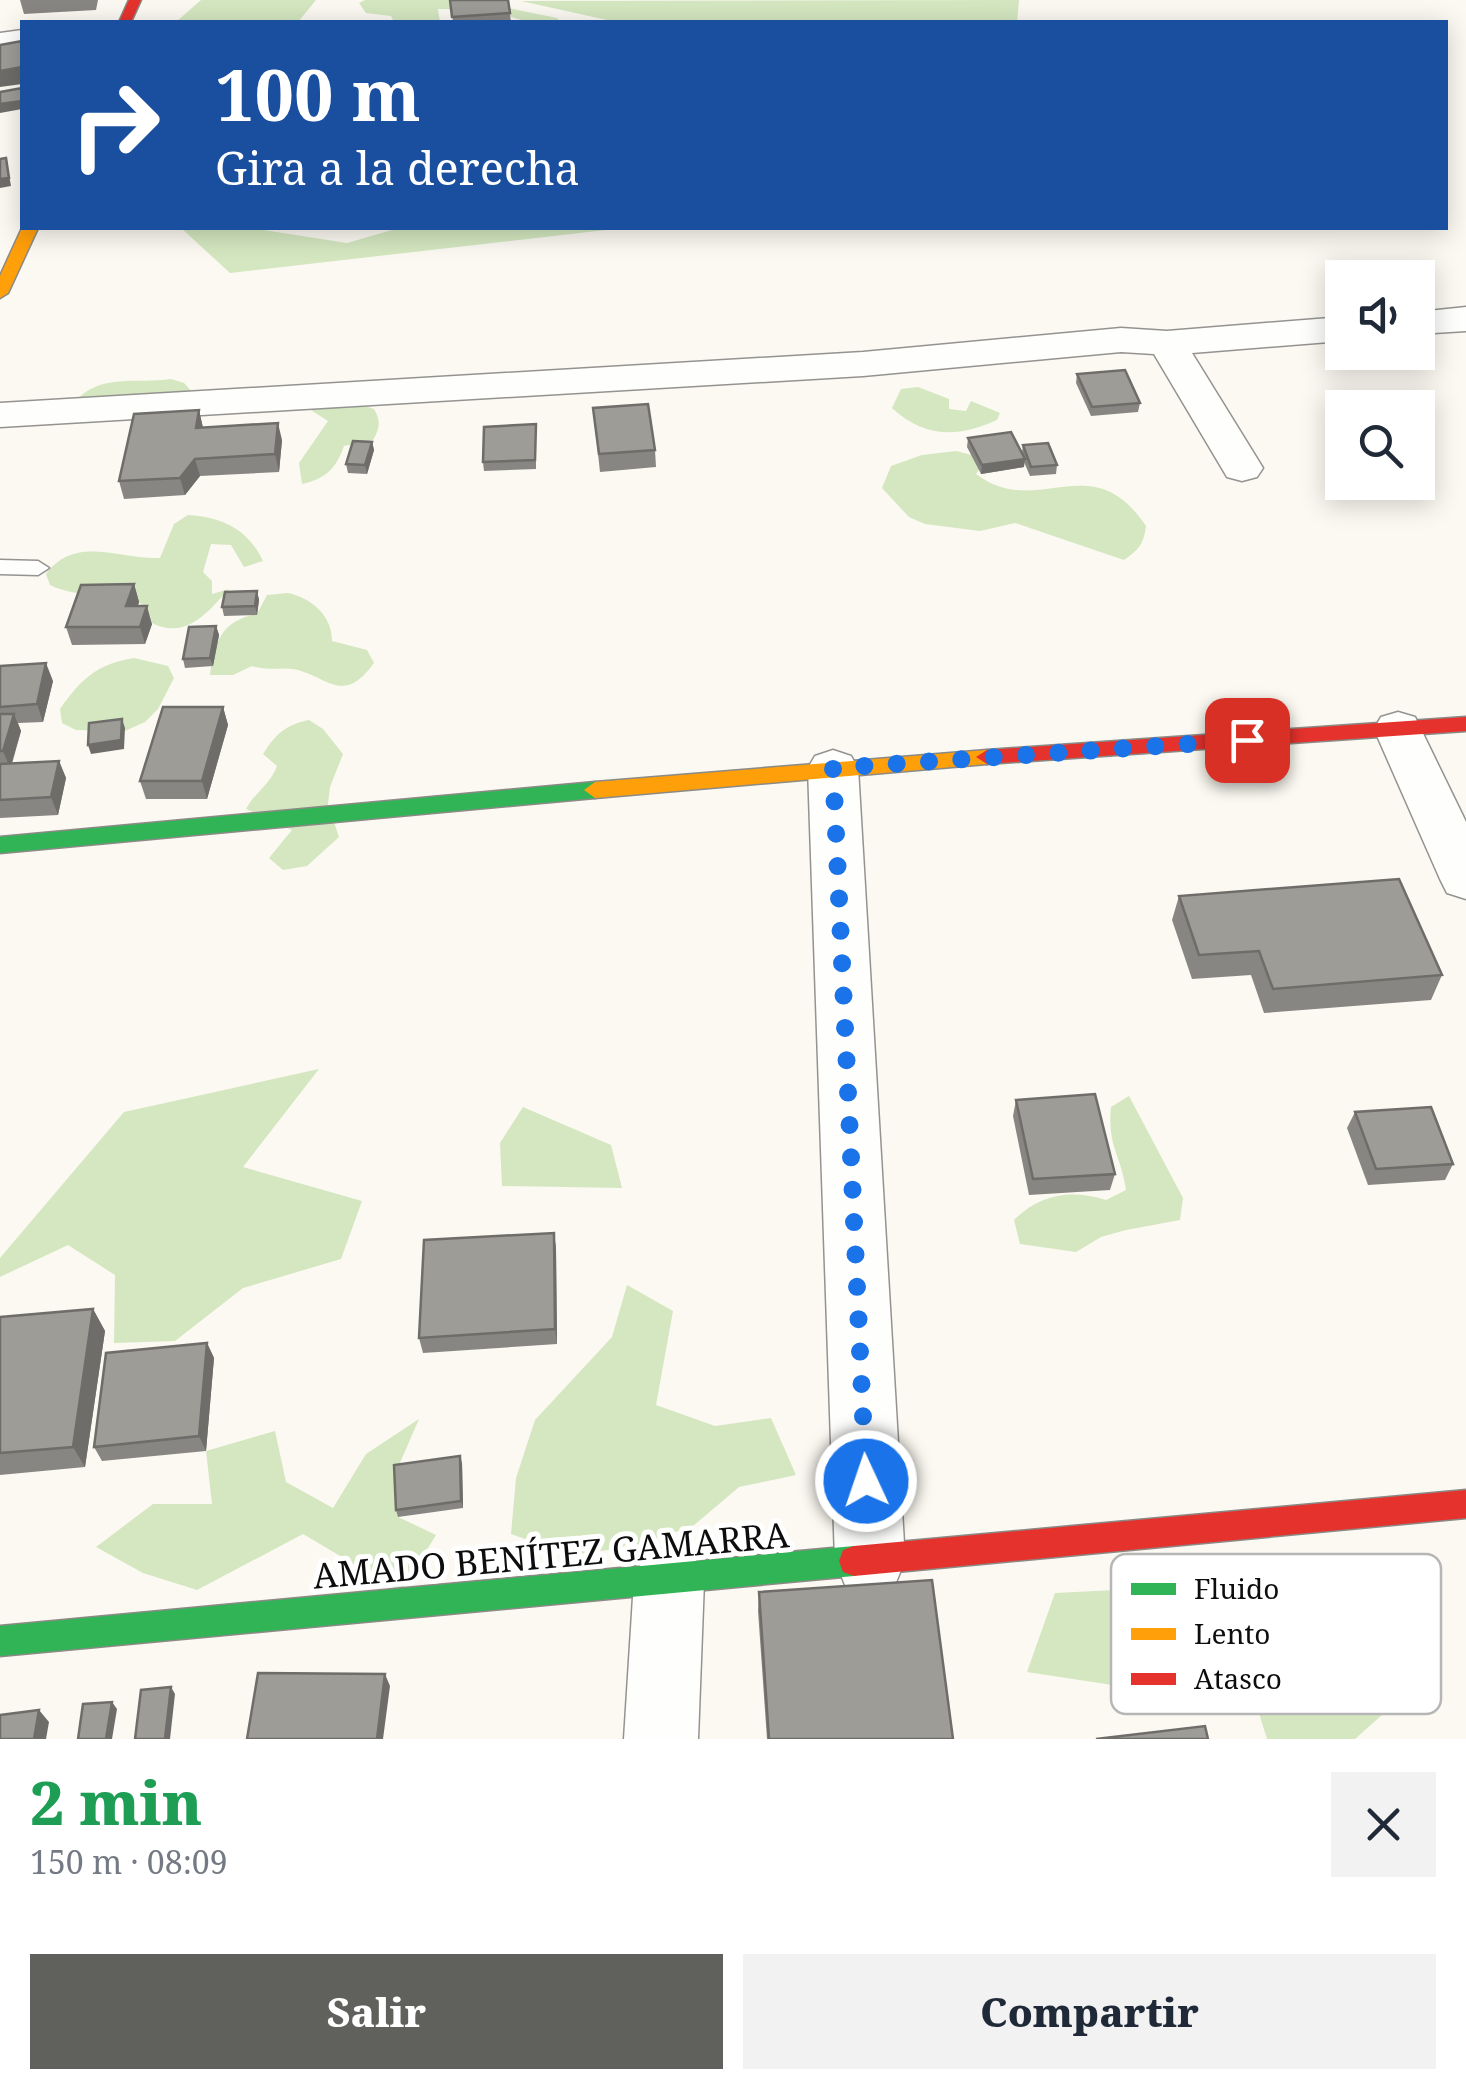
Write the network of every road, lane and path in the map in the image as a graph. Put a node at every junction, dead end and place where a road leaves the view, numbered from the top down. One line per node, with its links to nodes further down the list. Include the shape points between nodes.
1 (29, 230): 2 (street)
2 (0, 293)
3 (1466, 319): 4 (street)
4 (1435, 322)
5 (1325, 329): 6 (street)
6 (1168, 342): 7 (street); 8 (street)
7 (0, 415)
8 (1242, 468)
9 (0, 567): 10 (lane)
10 (38, 568)
11 (1466, 724): 12 (street)
12 (1398, 729): 13 (street); 15 (street)
13 (833, 768): 14 (street); 17 (street)
14 (0, 845)
15 (1466, 879)
16 (1466, 1504): 17 (street, AMADO BENÍTEZ GAMARRA)
17 (870, 1560): 18 (street, AMADO BENÍTEZ GAMARRA)
18 (669, 1581): 19 (street, AMADO BENÍTEZ GAMARRA); 20 (street)
19 (0, 1641)
20 (661, 1739)

